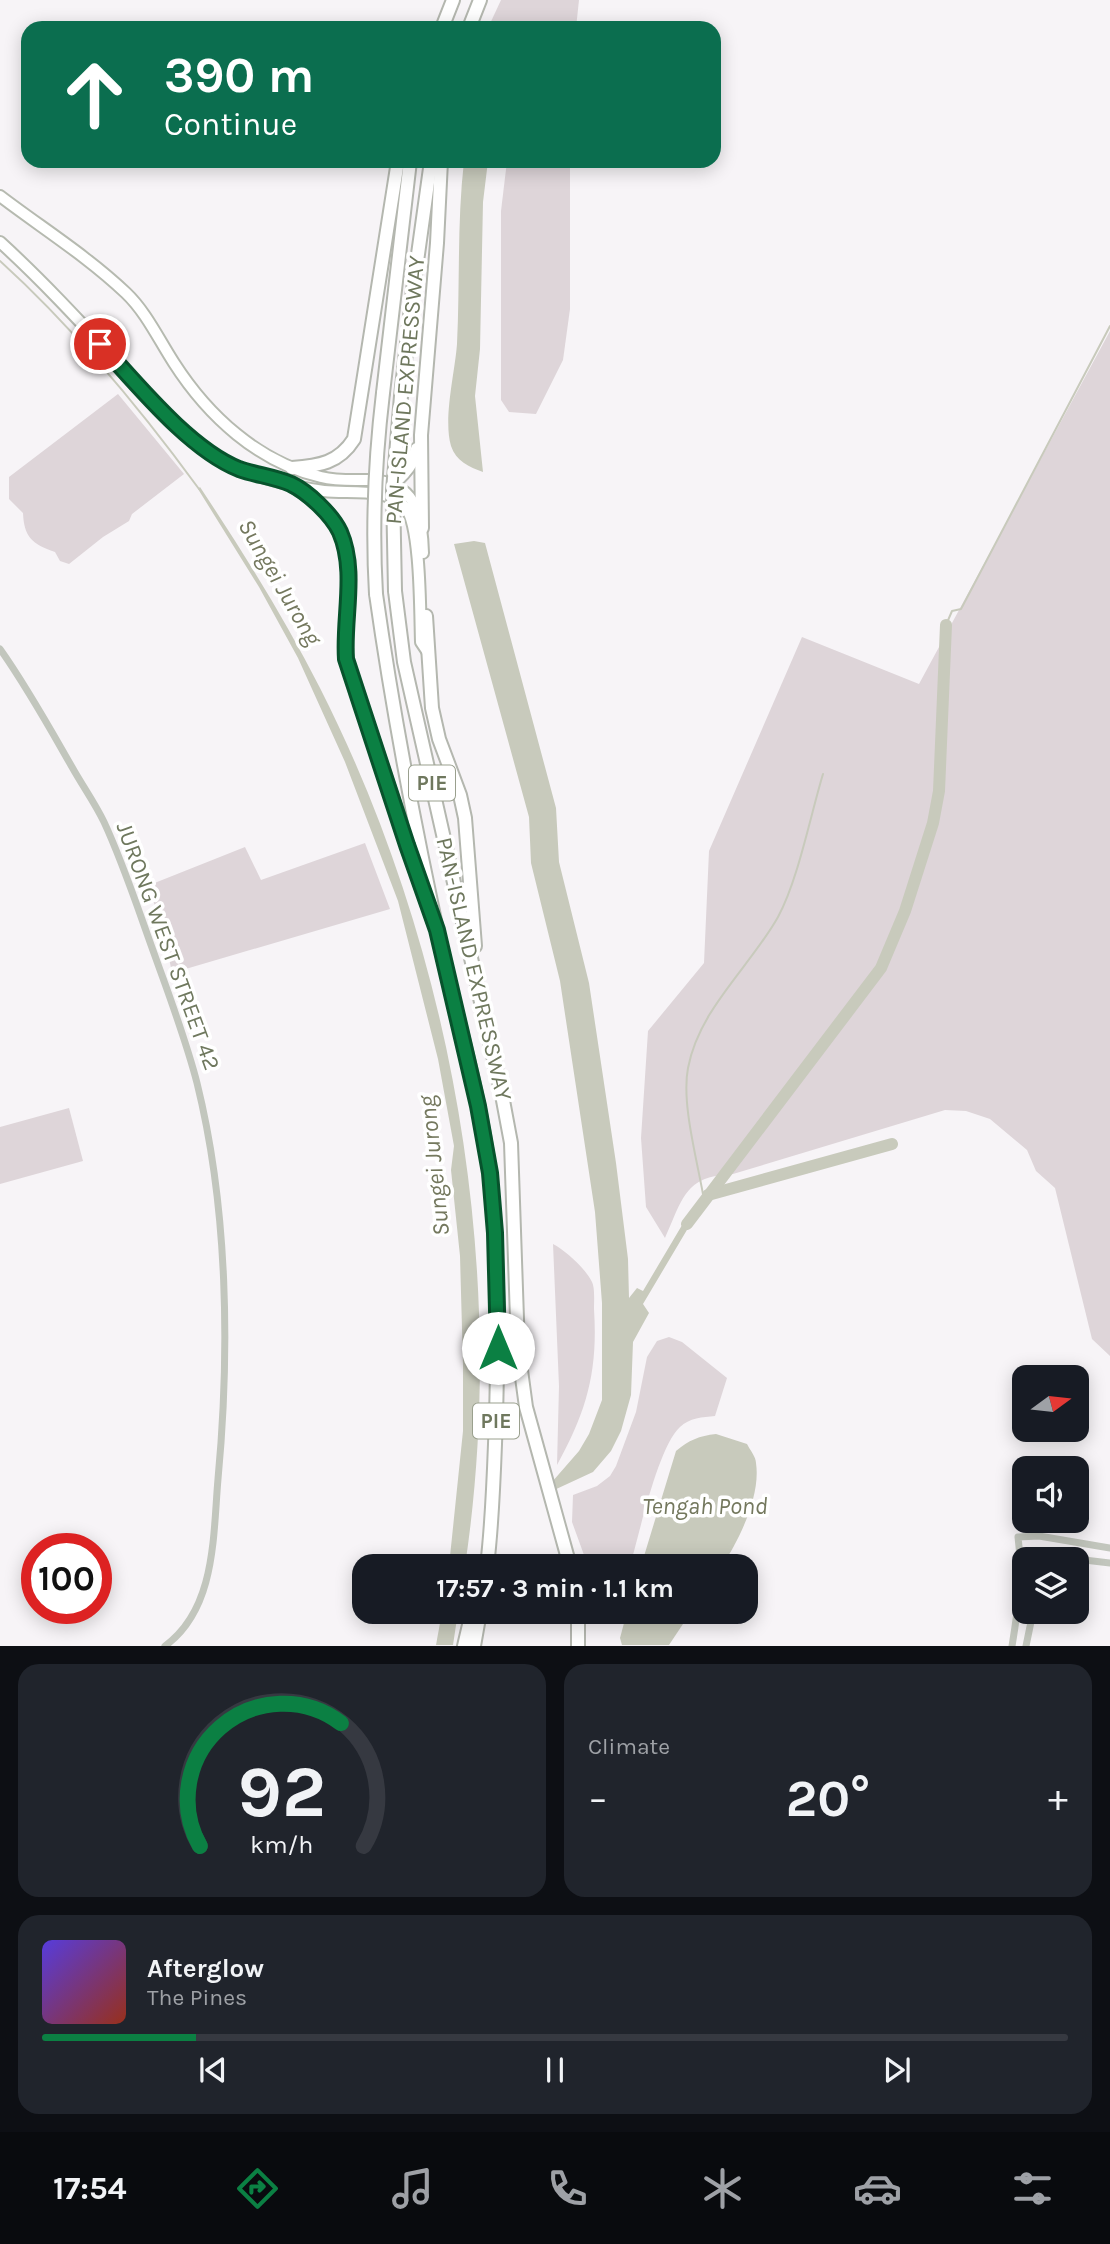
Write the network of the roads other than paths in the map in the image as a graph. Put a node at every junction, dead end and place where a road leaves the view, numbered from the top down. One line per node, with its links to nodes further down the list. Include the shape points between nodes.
1 (453, 0): 3 (highway)
2 (480, 0): 4 (highway)
3 (445, 21)
4 (472, 21)
5 (397, 168): 12 (highway, via 354,439 330,462)
6 (410, 168): 20 (highway, PAN-ISLAND EXPRESSWAY / PIE, bridge, via 383,393 373,540 386,667)
7 (430, 168): 21 (highway, PAN-ISLAND EXPRESSWAY / PIE, bridge, via 393,490 395,591 404,662)
8 (441, 168): 11 (highway)
9 (0, 196): 12 (main road, via 127,294 189,386 220,420 261,452)
10 (0, 242): 14 (main road, via 199,443 239,468)
11 (421, 435): 13 (highway, via 410,465); 16 (highway)
12 (292, 468): 13 (main road, via 342,481)
13 (392, 484): 15 (highway); 16 (main road, via 413,499)
14 (292, 485): 15 (main road); 20 (highway, via 326,510 345,548 349,571 346,659)
15 (380, 494): 19 (main road, via 398,500 413,522 421,642)
16 (422, 528): 17 (main road)
17 (426, 615): 19 (highway)
18 (0, 649): 33 (street, JURONG WEST STREET 42, via 104,822 181,1027 209,1150 224,1281 225,1400 204,1591 191,1620)
19 (429, 654): 21 (highway, via 432,708 465,818)
20 (437, 930): 24 (highway, PAN-ISLAND EXPRESSWAY / PIE, via 478,1106 495,1233 498,1348)
21 (476, 975): 25 (highway, PAN-ISLAND EXPRESSWAY / PIE, via 511,1143 518,1348 526,1407)
22 (1019, 1547): 23 (street, via 1018,1536 1039,1536)
23 (1110, 1548)
24 (488, 1554)
25 (567, 1554)
26 (1089, 1561): 27 (street)
27 (1110, 1563)
28 (469, 1624): 34 (highway)
29 (479, 1624): 35 (highway)
30 (579, 1624): 36 (highway)
31 (1016, 1624): 37 (street)
32 (1030, 1624): 38 (street)
33 (165, 1646)
34 (464, 1646)
35 (474, 1646)
36 (578, 1646)
37 (1012, 1646)
38 (1026, 1646)

